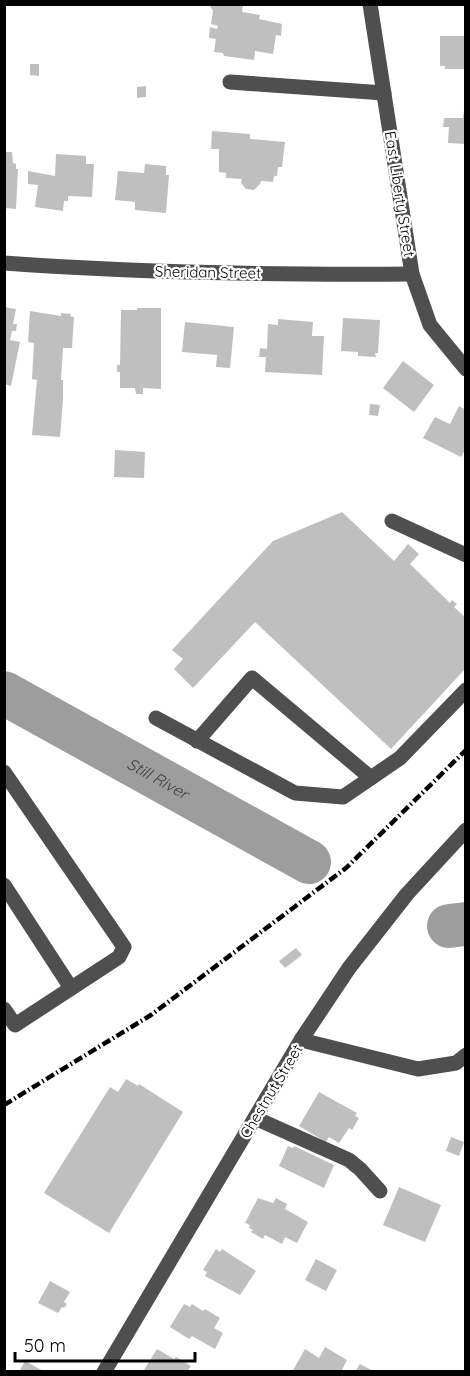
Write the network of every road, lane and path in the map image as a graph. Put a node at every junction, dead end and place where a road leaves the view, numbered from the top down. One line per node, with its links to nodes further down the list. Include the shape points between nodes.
1 (370, 4): 3 (street, East Liberty Street)
2 (230, 82): 3 (street)
3 (384, 93): 5 (street, East Liberty Street)
4 (4, 263): 5 (street, Sheridan Street, via 105,270)
5 (412, 274): 6 (street, East Liberty Street, via 430,325)
6 (465, 369)
7 (392, 521): 8 (street)
8 (465, 555)
9 (465, 690): 13 (street, via 400,758)
10 (156, 718): 11 (street)
11 (197, 741): 13 (street, via 296,793 343,797); 13 (street, via 252,678)
12 (4, 772): 16 (street, via 124,947 119,957)
13 (371, 778)
14 (465, 830): 19 (street, Chestnut Street, via 407,894 349,968)
15 (4, 885): 16 (street)
16 (71, 988): 18 (street)
17 (4, 1009): 18 (street)
18 (10, 1028)
19 (301, 1040): 20 (street, via 418,1069 456,1063); 21 (street, Chestnut Street)
20 (465, 1055)
21 (255, 1118): 22 (street, via 349,1160); 23 (street, Chestnut Street)
22 (380, 1191)
23 (104, 1371)

